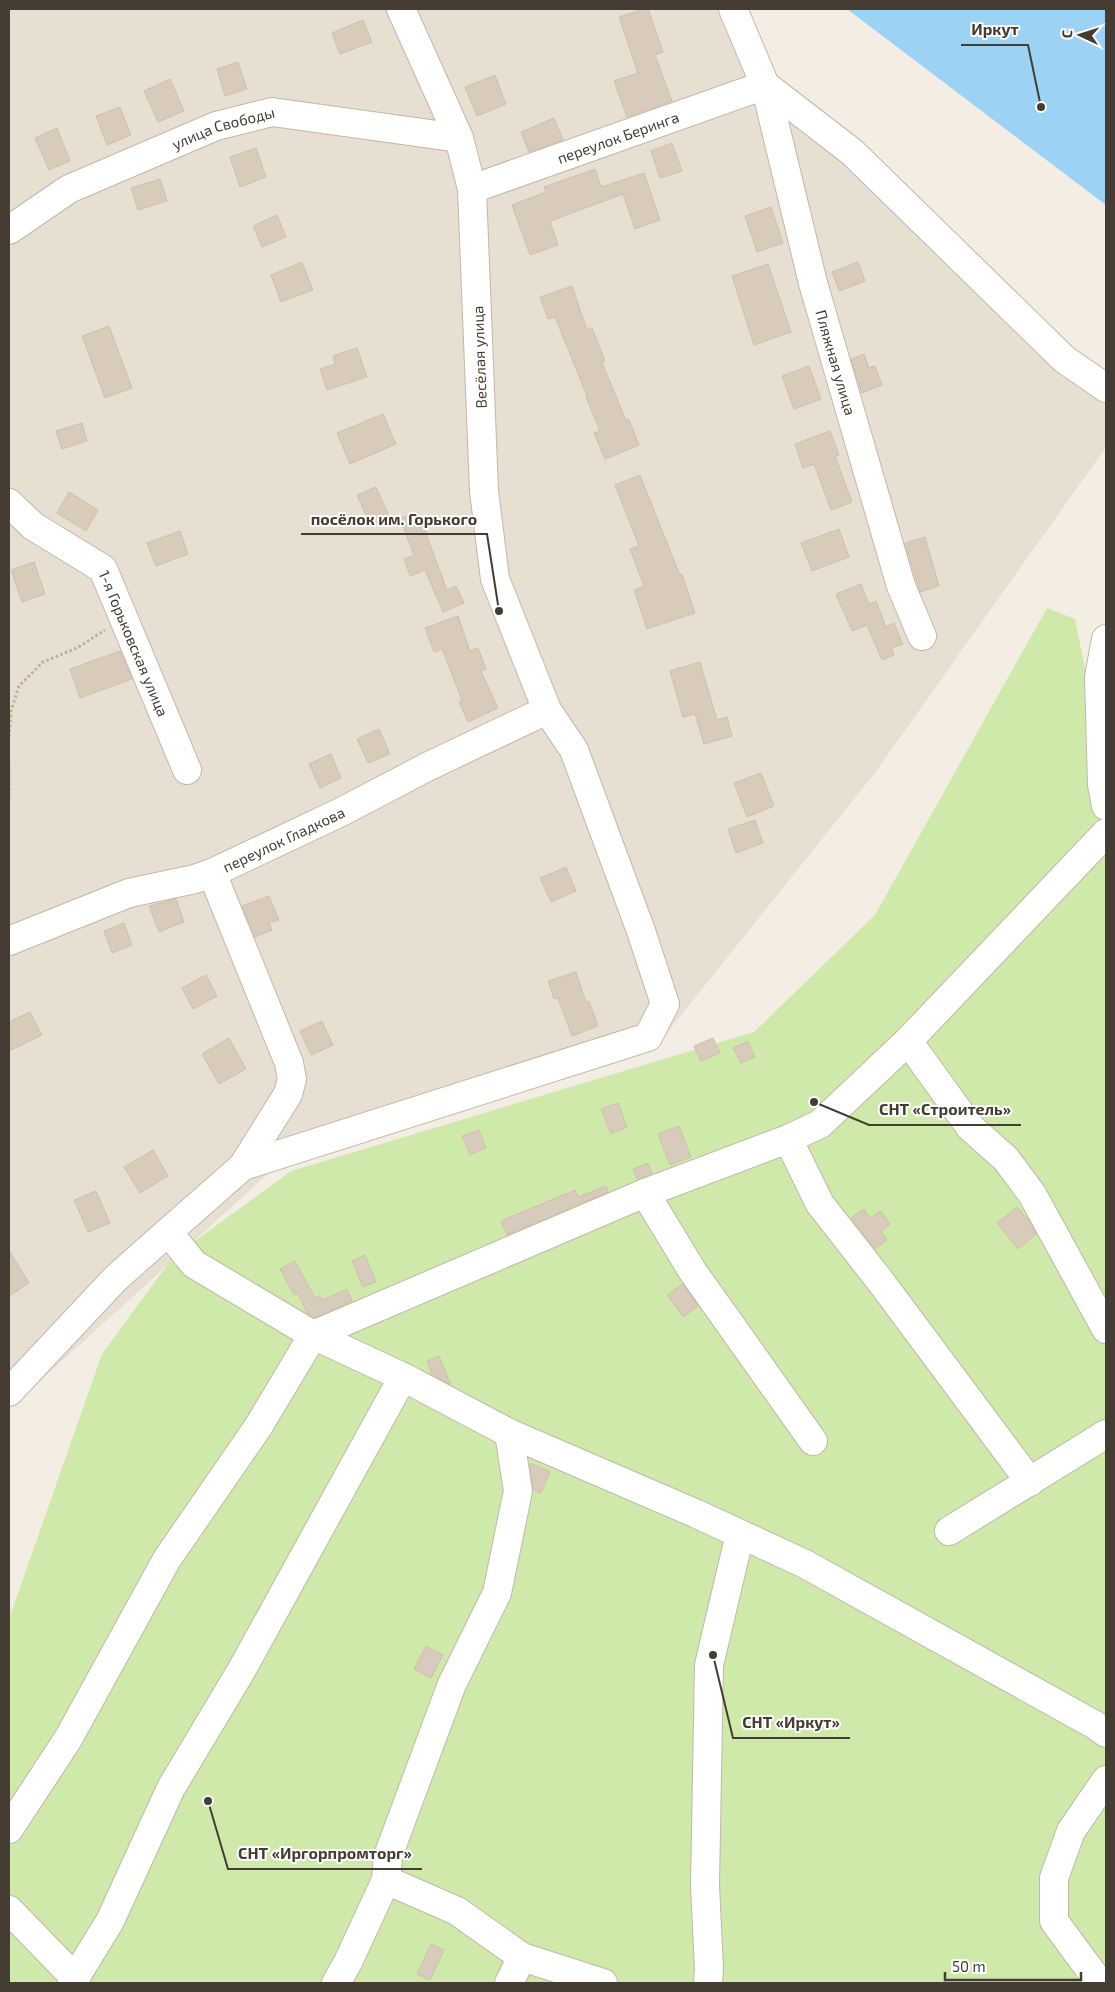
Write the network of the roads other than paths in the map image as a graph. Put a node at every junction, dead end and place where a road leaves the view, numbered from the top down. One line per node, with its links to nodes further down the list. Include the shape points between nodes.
1 (401, 9): 4 (street, Весёлая улица)
2 (733, 9): 3 (street, Пляжная улица)
3 (766, 85): 5 (street, переулок Беринга); 7 (street, Пляжная улица, via 852,152); 11 (street, Пляжная улица, via 812,283 901,586)
4 (459, 138): 5 (street, Весёлая улица); 6 (street, улица Свободы, via 272,112 216,126 69,189)
5 (472, 189): 13 (street, Весёлая улица, via 484,491 495,579)
6 (9, 230)
7 (1064, 359): 8 (street, Пляжная улица); 9 (street)
8 (1106, 388)
9 (1106, 409)
10 (9, 503): 14 (street, 1-я Горьковская улица, via 33,526 103,569)
11 (922, 636)
12 (1106, 639): 15 (street, via 1099,678 1102,785)
13 (547, 710): 17 (street, переулок Гладкова); 21 (street, Весёлая улица, via 574,750 665,1004 648,1037)
14 (187, 770)
15 (1106, 806)
16 (1106, 833): 19 (street)
17 (212, 873): 18 (street, переулок Гладкова, via 129,893); 21 (street, via 289,1063 292,1079 288,1094)
18 (9, 941)
19 (908, 1041): 20 (street, via 820,1124); 24 (street, via 970,1127 1006,1159 1032,1194)
20 (788, 1140): 22 (street); 31 (street, via 820,1204)
21 (244, 1166): 23 (street)
22 (645, 1193): 25 (street); 30 (street, via 693,1272)
23 (168, 1232): 25 (street, via 194,1264); 27 (street, via 116,1278)
24 (1106, 1329)
25 (313, 1335): 26 (street); 36 (street, via 258,1427 167,1559 68,1739)
26 (403, 1377): 28 (street); 40 (street, via 241,1671 171,1788 110,1922)
27 (9, 1392)
28 (510, 1433): 33 (street); 37 (street, via 518,1491 497,1593 452,1684 388,1856)
29 (1106, 1434): 31 (street)
30 (814, 1441)
31 (1030, 1482): 32 (street)
32 (949, 1532)
33 (740, 1534): 34 (street, via 805,1564); 45 (street, via 709,1665 705,1885)
34 (1106, 1733)
35 (1106, 1780): 41 (street, via 1071,1831 1054,1878 1054,1921)
36 (9, 1828)
37 (386, 1880): 39 (street, via 458,1912); 42 (street)
38 (9, 1910): 40 (street)
39 (522, 1957): 43 (street); 44 (street)
40 (74, 1982)
41 (1098, 1982)
42 (336, 1983)
43 (508, 1983)
44 (603, 1983)
45 (708, 1983)

